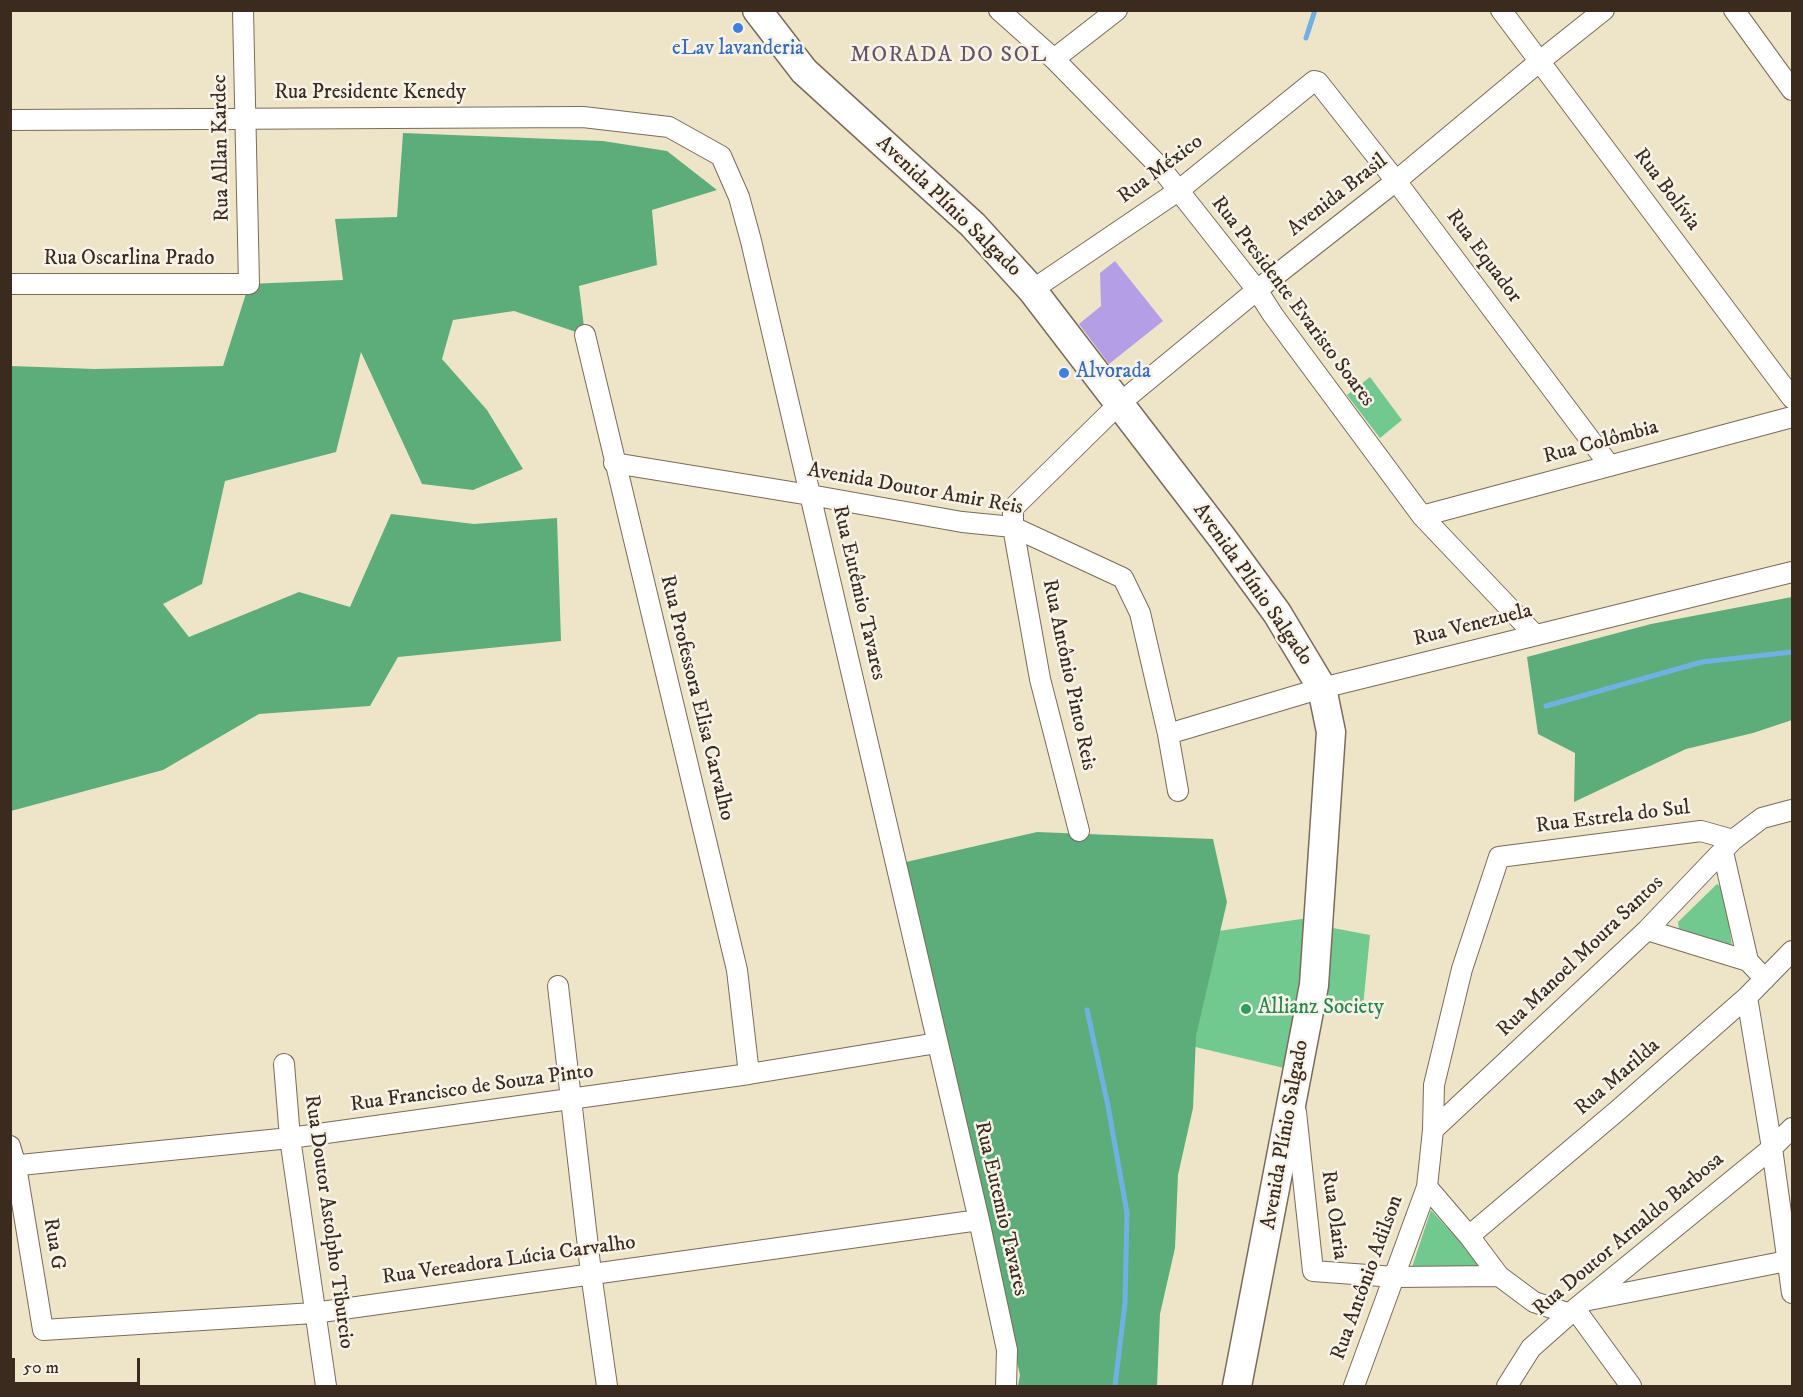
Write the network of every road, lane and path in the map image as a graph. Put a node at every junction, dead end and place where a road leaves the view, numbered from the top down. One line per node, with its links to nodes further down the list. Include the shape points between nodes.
1 (243, 10): 12 (street, Rua Allan Kardec)
2 (757, 10): 19 (street, Avenida Plínio Salgado, via 804,71 973,225)
3 (999, 10): 8 (street, Rua Presidente Evaristo Soares)
4 (1117, 10): 8 (street)
5 (1501, 10): 9 (street, Rua Bolívia)
6 (1604, 10): 9 (street, Avenida Brasil)
7 (1734, 10): 11 (street)
8 (1054, 59): 16 (street, Rua Presidente Evaristo Soares, via 1160,167)
9 (1540, 61): 15 (street, Avenida Brasil); 22 (street, Rua Bolívia)
10 (1314, 81): 15 (street, Rua Equador, via 1321,84); 16 (street, Rua México)
11 (1792, 90)
12 (245, 119): 13 (street, Rua Presidente Kenedy); 14 (street, Rua Presidente Kenedy, via 583,117 669,127); 18 (street, Rua Allan Kardec)
13 (10, 120)
14 (721, 156): 27 (street, Rua Eutêmio Tavares, via 739,197)
15 (1396, 181): 20 (street, Avenida Brasil); 26 (street, Rua Equador)
16 (1178, 191): 19 (street, Rua México); 20 (street, Rua Presidente Evaristo Soares)
17 (10, 284): 18 (street, Rua Oscarlina Prado)
18 (249, 284)
19 (1032, 290): 23 (street, Avenida Plínio Salgado)
20 (1257, 290): 23 (street, Avenida Brasil); 28 (street, Rua Presidente Evaristo Soares)
21 (585, 335): 25 (street, Rua Professora Elisa Carvalho)
22 (1792, 398)
23 (1120, 403): 29 (street, Avenida Brasil, via 1013,508); 32 (street, Avenida Plínio Salgado, via 1277,613)
24 (1792, 417): 26 (street, Rua Colômbia)
25 (614, 463): 27 (street, Avenida Doutor Amir Reis); 47 (street, Rua Professora Elisa Carvalho, via 736,970)
26 (1610, 466): 28 (street, Rua Colômbia)
27 (810, 495): 29 (street, Avenida Doutor Amir Reis, via 962,522); 45 (street, Rua Eutêmio Tavares)
28 (1422, 516): 31 (street, Rua Presidente Evaristo Soares)
29 (1013, 527): 33 (street, Avenida Doutor Amir Reis, via 1123,578 1140,613); 36 (street, Rua Antônio Pinto Reis, via 1040,679)
30 (1792, 572): 31 (street, Rua Venezuela)
31 (1535, 635): 32 (street, Rua Venezuela)
32 (1322, 688): 33 (street, Rua Venezuela); 48 (street, Avenida Plínio Salgado, via 1331,732 1314,985)
33 (1168, 734): 34 (street, Avenida Doutor Amir Reis)
34 (1178, 791)
35 (1792, 810): 37 (street, Rua Manoel Moura Santos, via 1762,818)
36 (1078, 831)
37 (1728, 846): 38 (street, Rua Estrela do Sul, via 1701,831); 39 (street, Rua Manoel Moura Santos); 41 (street)
38 (1499, 857): 51 (street, Rua Antônio Adilson, via 1462,969 1434,1085)
39 (1647, 930): 41 (street); 51 (street, Rua Manoel Moura Santos)
40 (1788, 960): 42 (street, Rua Marilda)
41 (1748, 962): 42 (street)
42 (1765, 979): 44 (street, Rua Marilda)
43 (558, 986): 49 (street)
44 (1747, 997): 54 (street); 58 (street, Rua Marilda)
45 (937, 1043): 47 (street, Rua Francisco de Souza Pinto); 57 (street, Rua Eutemio Tavares)
46 (284, 1064): 52 (street, Rua Doutor Astolpho Tiburcio)
47 (749, 1074): 49 (street, Rua Francisco de Souza Pinto)
48 (1293, 1086): 62 (street, Rua Olaria, via 1312,1271); 72 (street, Avenida Plínio Salgado)
49 (572, 1100): 52 (street, Rua Francisco de Souza Pinto); 60 (street)
50 (1792, 1128): 54 (street, Rua Doutor Arnaldo Barbosa)
51 (1433, 1130): 56 (street, Rua Antônio Adilson)
52 (290, 1138): 55 (street, Rua Francisco de Souza Pinto); 66 (street, Rua Doutor Astolpho Tiburcio)
53 (10, 1146): 55 (street, Rua G)
54 (1772, 1148): 59 (street); 65 (street, Rua Doutor Arnaldo Barbosa)
55 (13, 1166): 67 (street, Rua G)
56 (1427, 1187): 58 (street); 62 (street, Rua Antônio Adilson)
57 (979, 1220): 60 (street, Rua Vereadora Lúcia Carvalho); 71 (street, Rua Eutemio Tavares, via 1007,1350)
58 (1469, 1236): 61 (street)
59 (1790, 1261): 63 (street); 65 (street)
60 (591, 1273): 66 (street, Rua Vereadora Lúcia Carvalho); 70 (street)
61 (1498, 1276): 62 (street); 64 (street)
62 (1395, 1277): 73 (street, Rua Antônio Adilson)
63 (1792, 1293)
64 (1534, 1302): 65 (street); 68 (street)
65 (1577, 1308): 68 (street, Rua Doutor Arnaldo Barbosa); 75 (street)
66 (314, 1313): 67 (street, Rua Vereadora Lúcia Carvalho); 69 (street, Rua Doutor Astolpho Tiburcio)
67 (43, 1330)
68 (1551, 1330): 74 (street, Rua Doutor Arnaldo Barbosa, via 1531,1348)
69 (326, 1386)
70 (607, 1386)
71 (1006, 1386)
72 (1237, 1386)
73 (1354, 1386)
74 (1507, 1386)
75 (1631, 1386)

